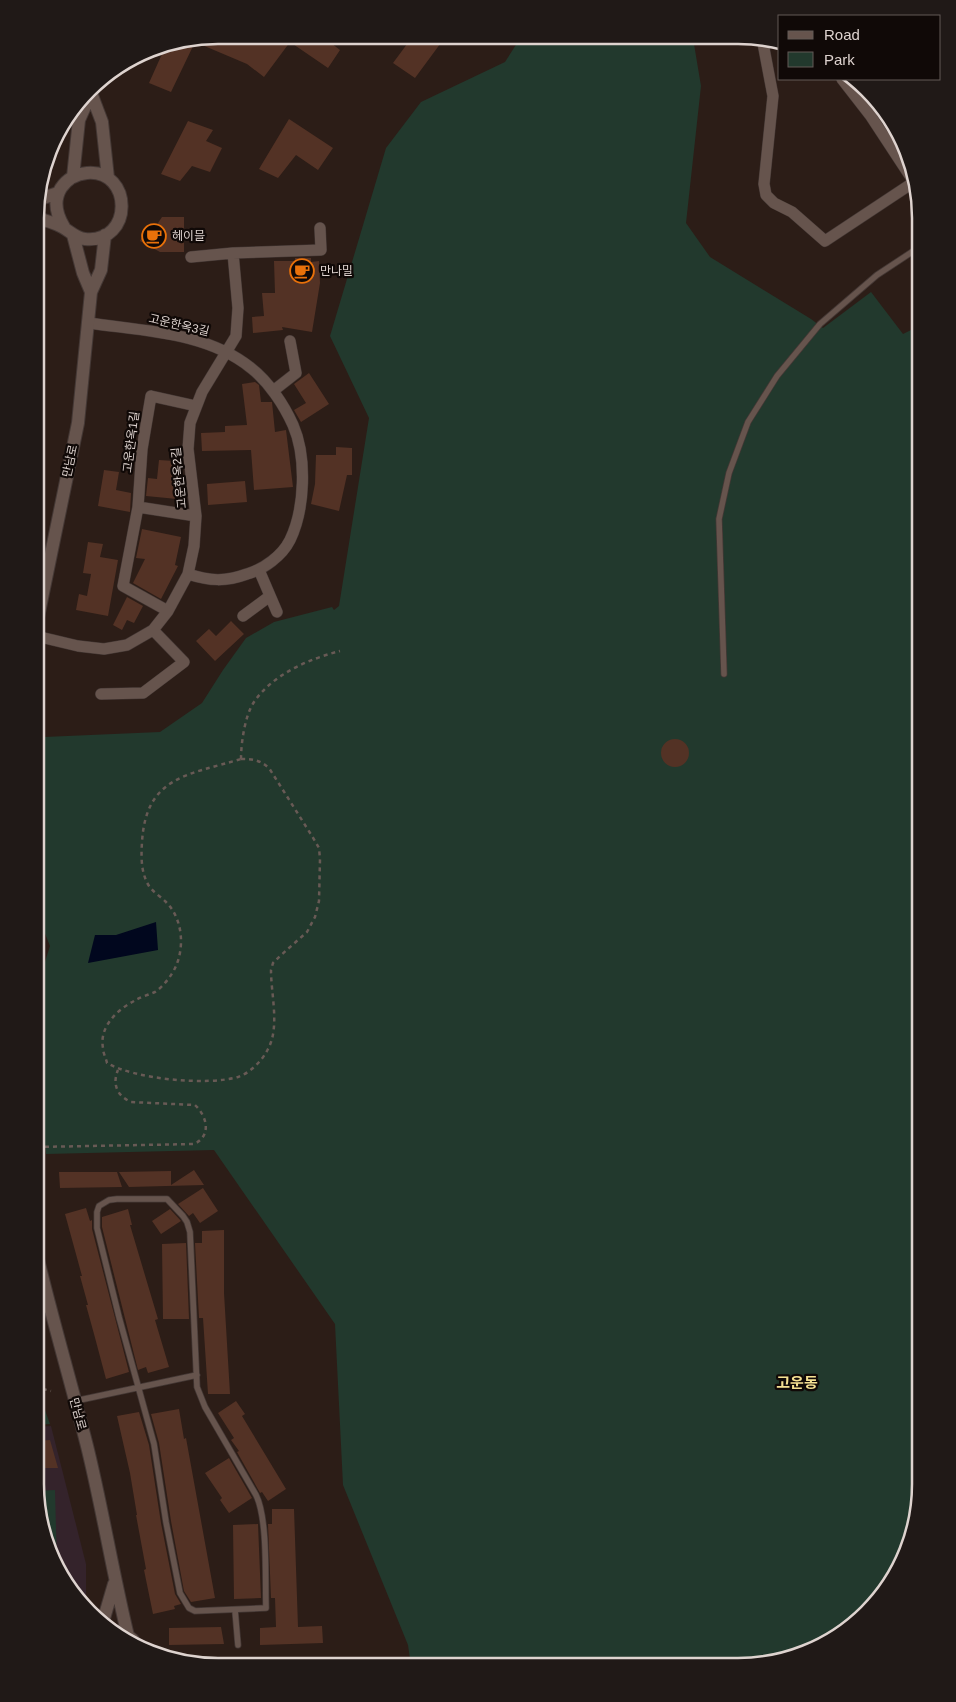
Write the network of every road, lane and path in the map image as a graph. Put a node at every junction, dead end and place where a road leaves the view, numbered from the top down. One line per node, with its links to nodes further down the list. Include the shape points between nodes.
1 (763, 45): 8 (street, via 773,96 764,184 766,195 774,203 792,212 825,241)
2 (843, 80): 5 (street)
3 (93, 97): 7 (street, via 102,122)
4 (85, 106): 6 (street, via 79,120)
5 (905, 168)
6 (73, 177): 7 (street, via 91,173); 9 (street)
7 (108, 178): 14 (street, via 116,186 123,207 114,228)
8 (909, 185)
9 (58, 193): 10 (street); 13 (street, via 58,219)
10 (45, 197)
11 (44, 221): 13 (street)
12 (320, 228): 16 (street, via 321,250)
13 (68, 231): 14 (street, via 83,239); 18 (street)
14 (105, 235): 18 (street, via 101,270)
15 (912, 252): 36 (lane, via 877,275 820,324 777,376 748,422 729,473 719,519)
16 (233, 253): 17 (street); 21 (street, 고운한옥2길, via 238,308 236,336)
17 (191, 257)
18 (92, 292): 19 (street, 만남로)
19 (89, 323): 21 (street, 고운한옥3길, via 170,335); 28 (street, 만남로, via 78,423)
20 (290, 342): 22 (street, via 296,373)
21 (227, 353): 22 (street, 고운한옥3길, via 252,368); 23 (street, 고운한옥2길)
22 (273, 391): 26 (street, 고운한옥3길, via 294,426 302,456 302,485 298,518 290,541)
23 (196, 406): 24 (street, 고운한옥1길, via 151,396 142,449); 25 (street, 고운한옥2길, via 190,423 188,449)
24 (138, 507): 25 (street); 30 (street, 고운한옥1길, via 123,586)
25 (196, 516): 27 (street, 고운한옥2길)
26 (259, 570): 27 (street, 고운한옥3길, via 230,580); 29 (street)
27 (188, 574): 30 (street, 고운한옥2길)
28 (44, 588)
29 (270, 596): 31 (street); 32 (street)
30 (168, 611): 33 (street, 고운한옥2길)
31 (277, 612)
32 (243, 616)
33 (153, 630): 34 (street, 고운한옥2길, via 127,645 104,649); 37 (street, via 184,662 143,693)
34 (44, 638)
35 (340, 651): 38 (path, via 318,656 296,667 271,684 253,703 241,747)
36 (724, 674)
37 (101, 694)
38 (241, 759): 39 (path, via 178,778 157,794 147,811 142,833 144,875 150,888 178,919 180,952 176,966 156,991 119,1010 106,1026 102,1047 107,1063); 39 (path, via 262,762 269,768 319,848 319,901 315,918 307,932 273,963 271,970 272,1040 262,1059 237,1077 193,1081)
39 (118, 1069): 40 (path, via 115,1087 125,1099 195,1105 205,1118 205,1135 201,1141 194,1144)
40 (44, 1147)
41 (44, 1287): 42 (street, 만남로)
42 (49, 1309): 43 (lane); 48 (street, 만남로)
43 (44, 1310)
44 (197, 1376): 45 (lane); 45 (lane, via 187,1222 167,1199 109,1200 99,1206 97,1228); 50 (lane, via 205,1407 256,1495 262,1516 266,1608)
45 (138, 1388): 48 (lane); 50 (lane, via 154,1444 180,1592 189,1608 195,1611)
46 (44, 1389): 47 (path)
47 (51, 1391)
48 (75, 1401): 49 (street, 만남로)
49 (114, 1582): 51 (street); 52 (street, 만남로)
50 (235, 1610): 53 (lane)
51 (105, 1616)
52 (129, 1633)
53 (238, 1645)

